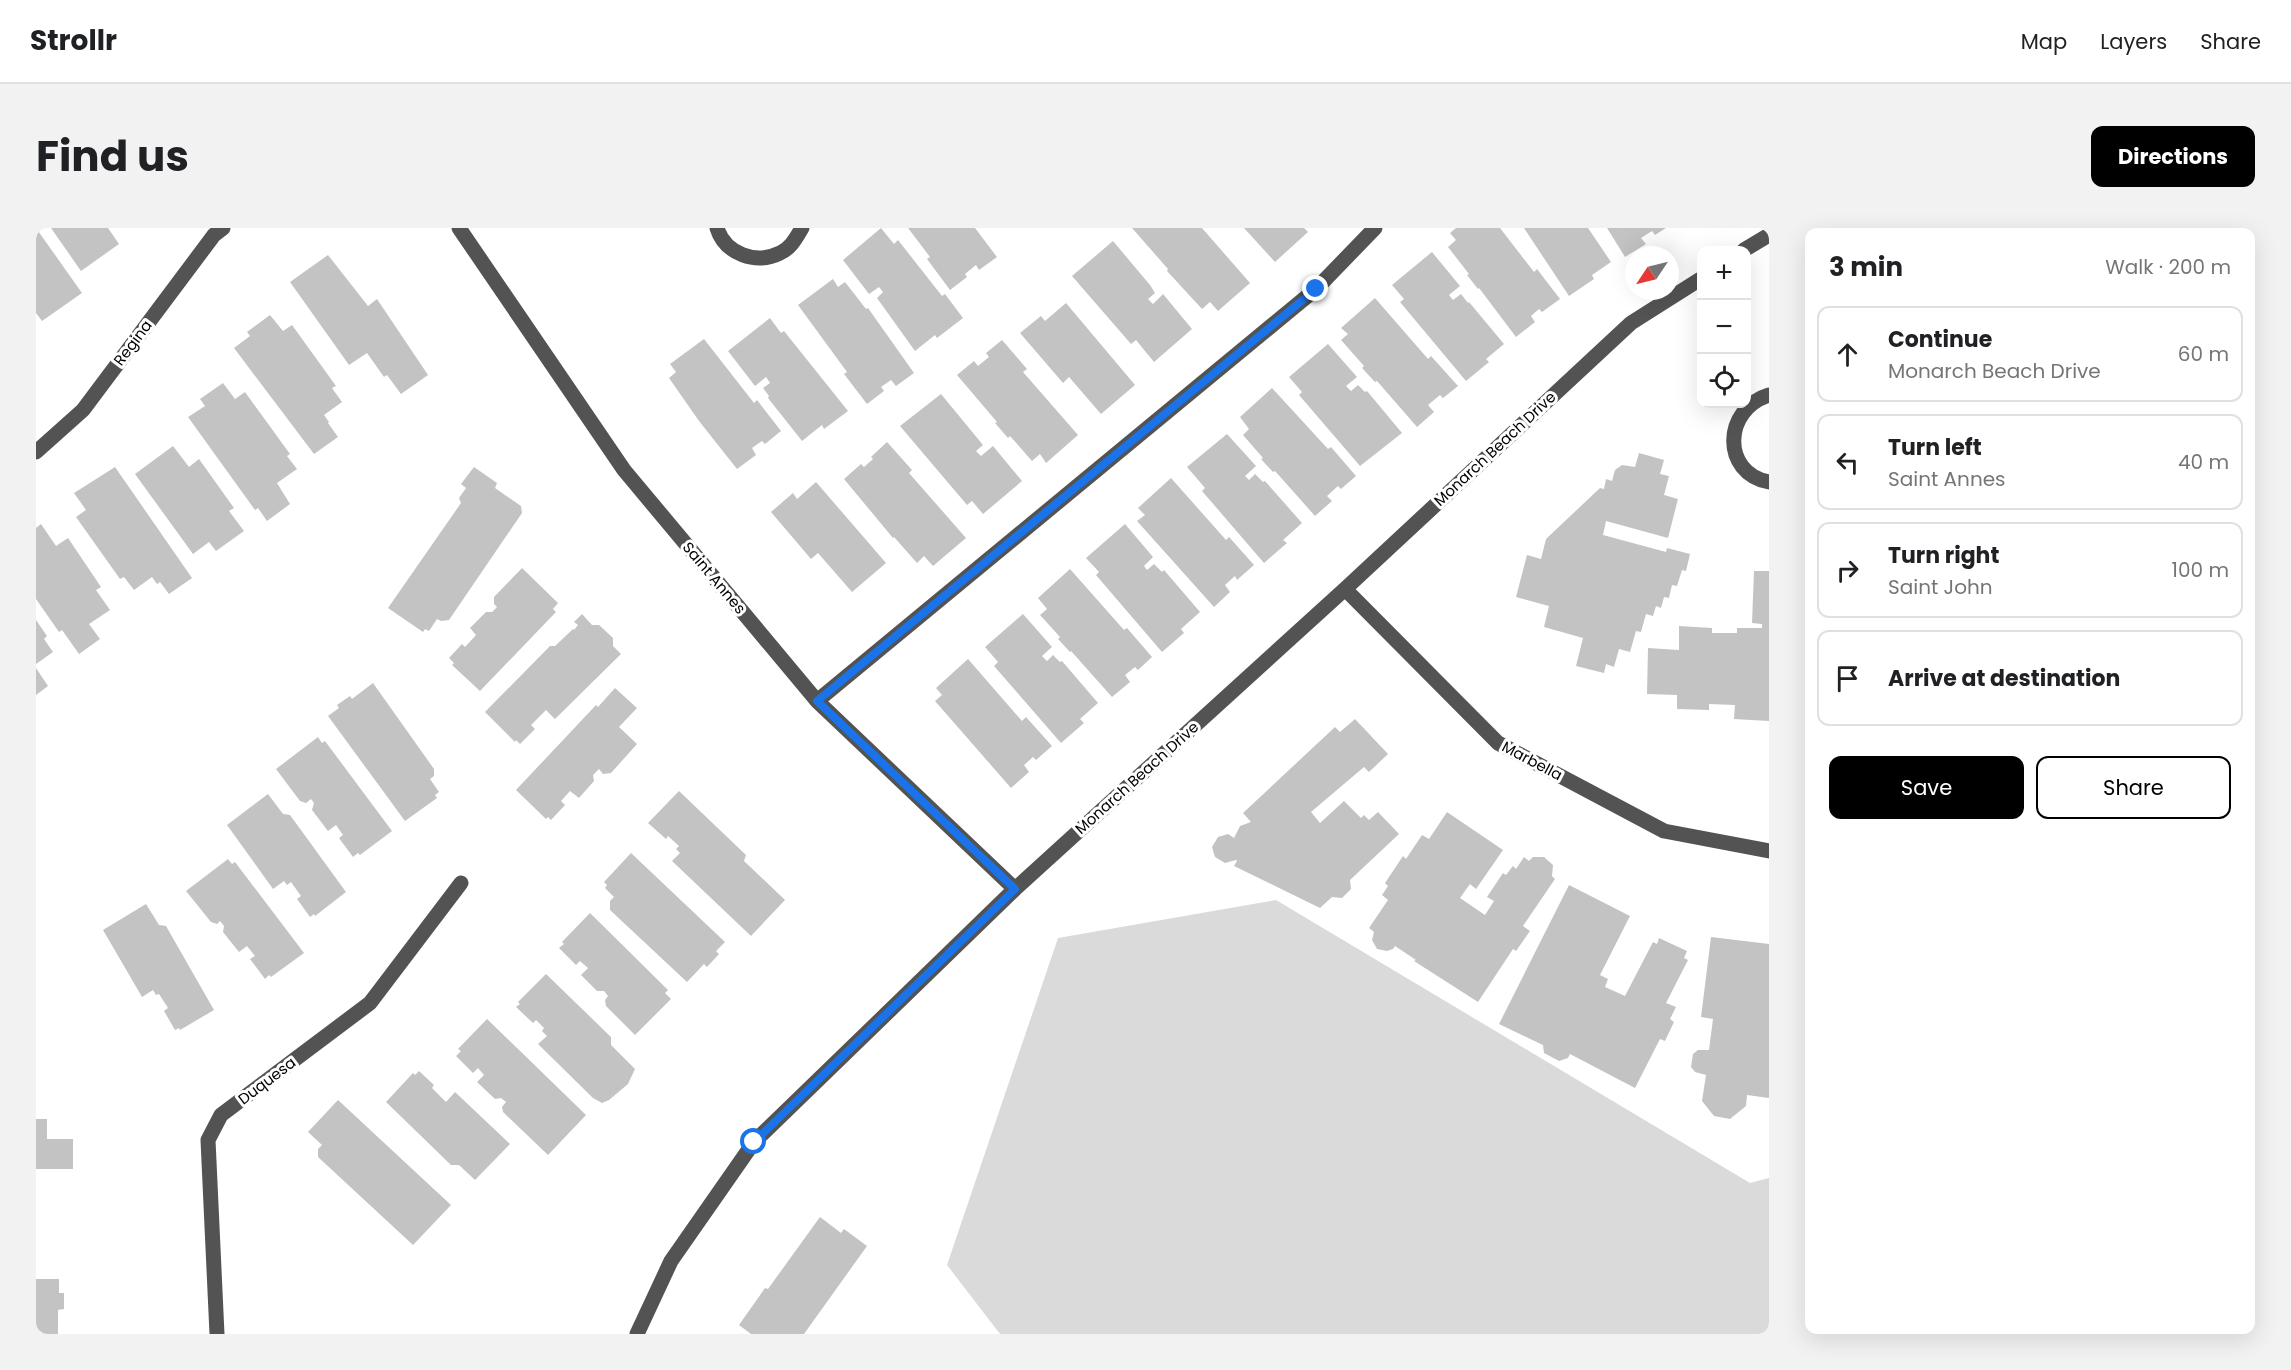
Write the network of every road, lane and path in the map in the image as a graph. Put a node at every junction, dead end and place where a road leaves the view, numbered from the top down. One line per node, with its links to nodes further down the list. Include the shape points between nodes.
1 (223, 228): 10 (street, Regina, via 83,410)
2 (459, 228): 13 (street, Saint Annes, via 624,470)
3 (717, 228): 4 (street, via 730,249 747,257 764,258 781,253 795,242)
4 (802, 228)
5 (1375, 228): 13 (street, via 1316,289)
6 (1769, 235): 7 (street)
7 (1751, 246)
8 (1697, 281): 12 (street, Monarch Beach Drive, via 1631,323)
9 (1769, 394): 11 (street, via 1743,410 1735,425 1733,443 1738,460 1750,473)
10 (36, 452)
11 (1769, 482)
12 (1345, 588): 14 (street, Marbella, via 1498,743 1664,831); 16 (street, Monarch Beach Drive)
13 (817, 701): 16 (street, Saint Annes)
14 (1769, 851)
15 (461, 883): 17 (street, Duquesa, via 370,1003 221,1115 208,1140)
16 (1015, 889): 18 (street, Monarch Beach Drive, via 754,1142 671,1261)
17 (217, 1334)
18 (636, 1334)

